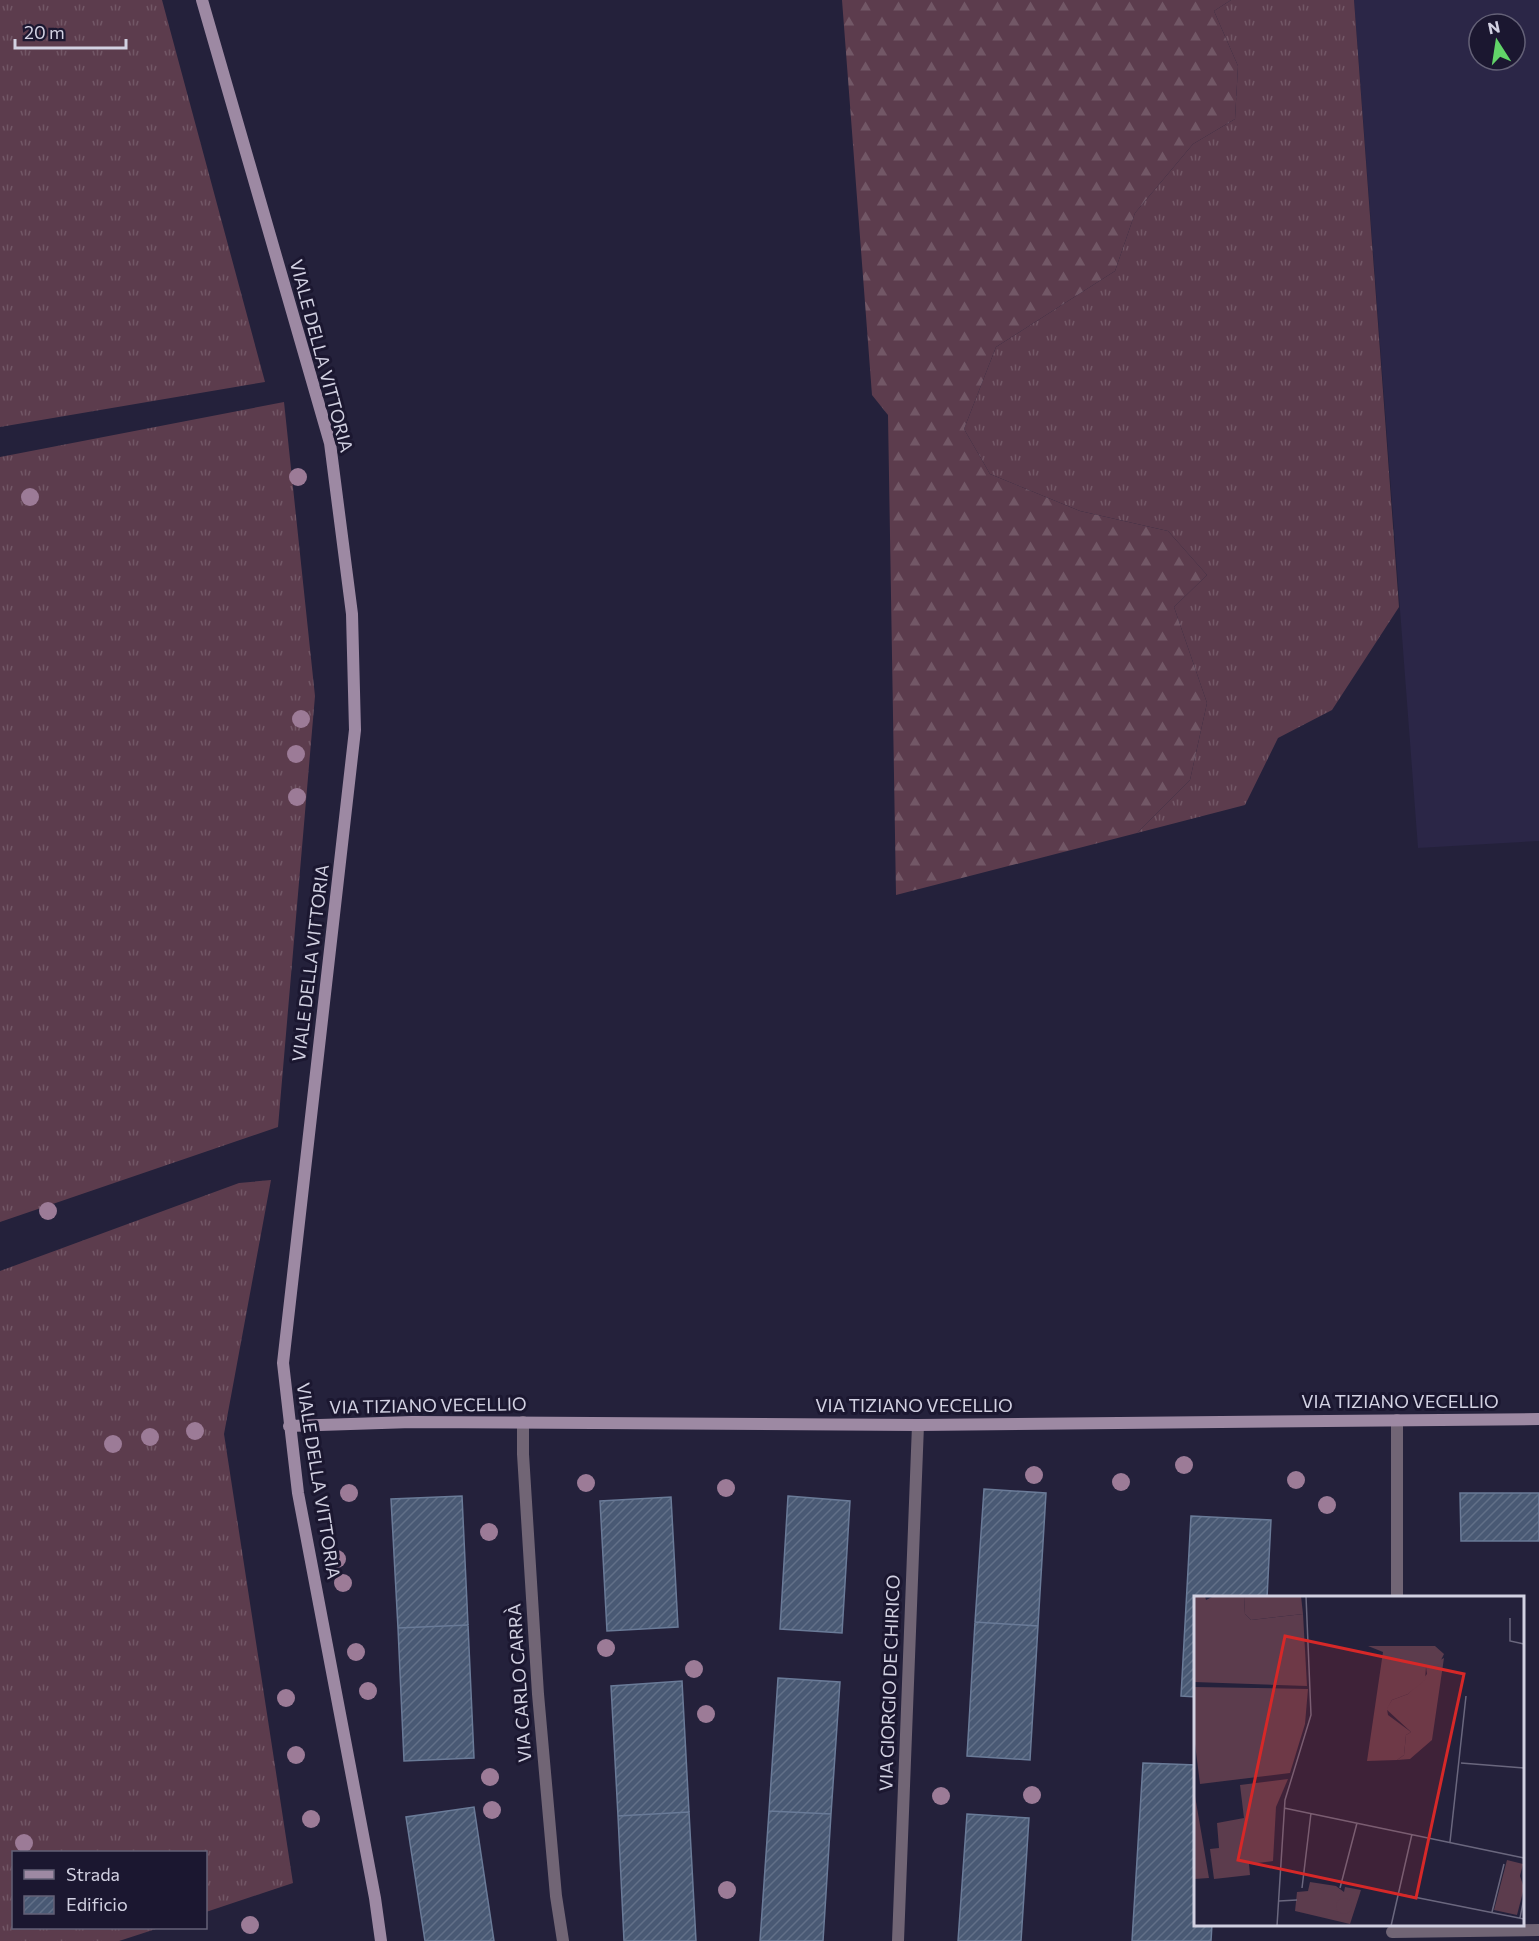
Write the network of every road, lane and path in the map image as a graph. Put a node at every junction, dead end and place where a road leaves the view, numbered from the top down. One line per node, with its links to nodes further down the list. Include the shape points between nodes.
1 (202, 0): 6 (street, VIALE DELLA VITTORIA, via 330,442 352,614 356,730 283,1363)
2 (1539, 1419): 3 (street, VIA TIZIANO VECELLIO)
3 (1397, 1420): 5 (street, VIA TIZIANO VECELLIO); 7 (street)
4 (523, 1422): 5 (street, VIA TIZIANO VECELLIO); 6 (street, VIA TIZIANO VECELLIO); 11 (street, VIA CARLO CARRÀ, via 538,1694)
5 (918, 1425): 12 (street, VIA GIORGIO DE CHIRICO)
6 (289, 1426): 10 (street, VIALE DELLA VITTORIA)
7 (1397, 1596)
8 (1539, 1930): 9 (street)
9 (1392, 1932)
10 (381, 1941)
11 (563, 1941)
12 (898, 1941)

